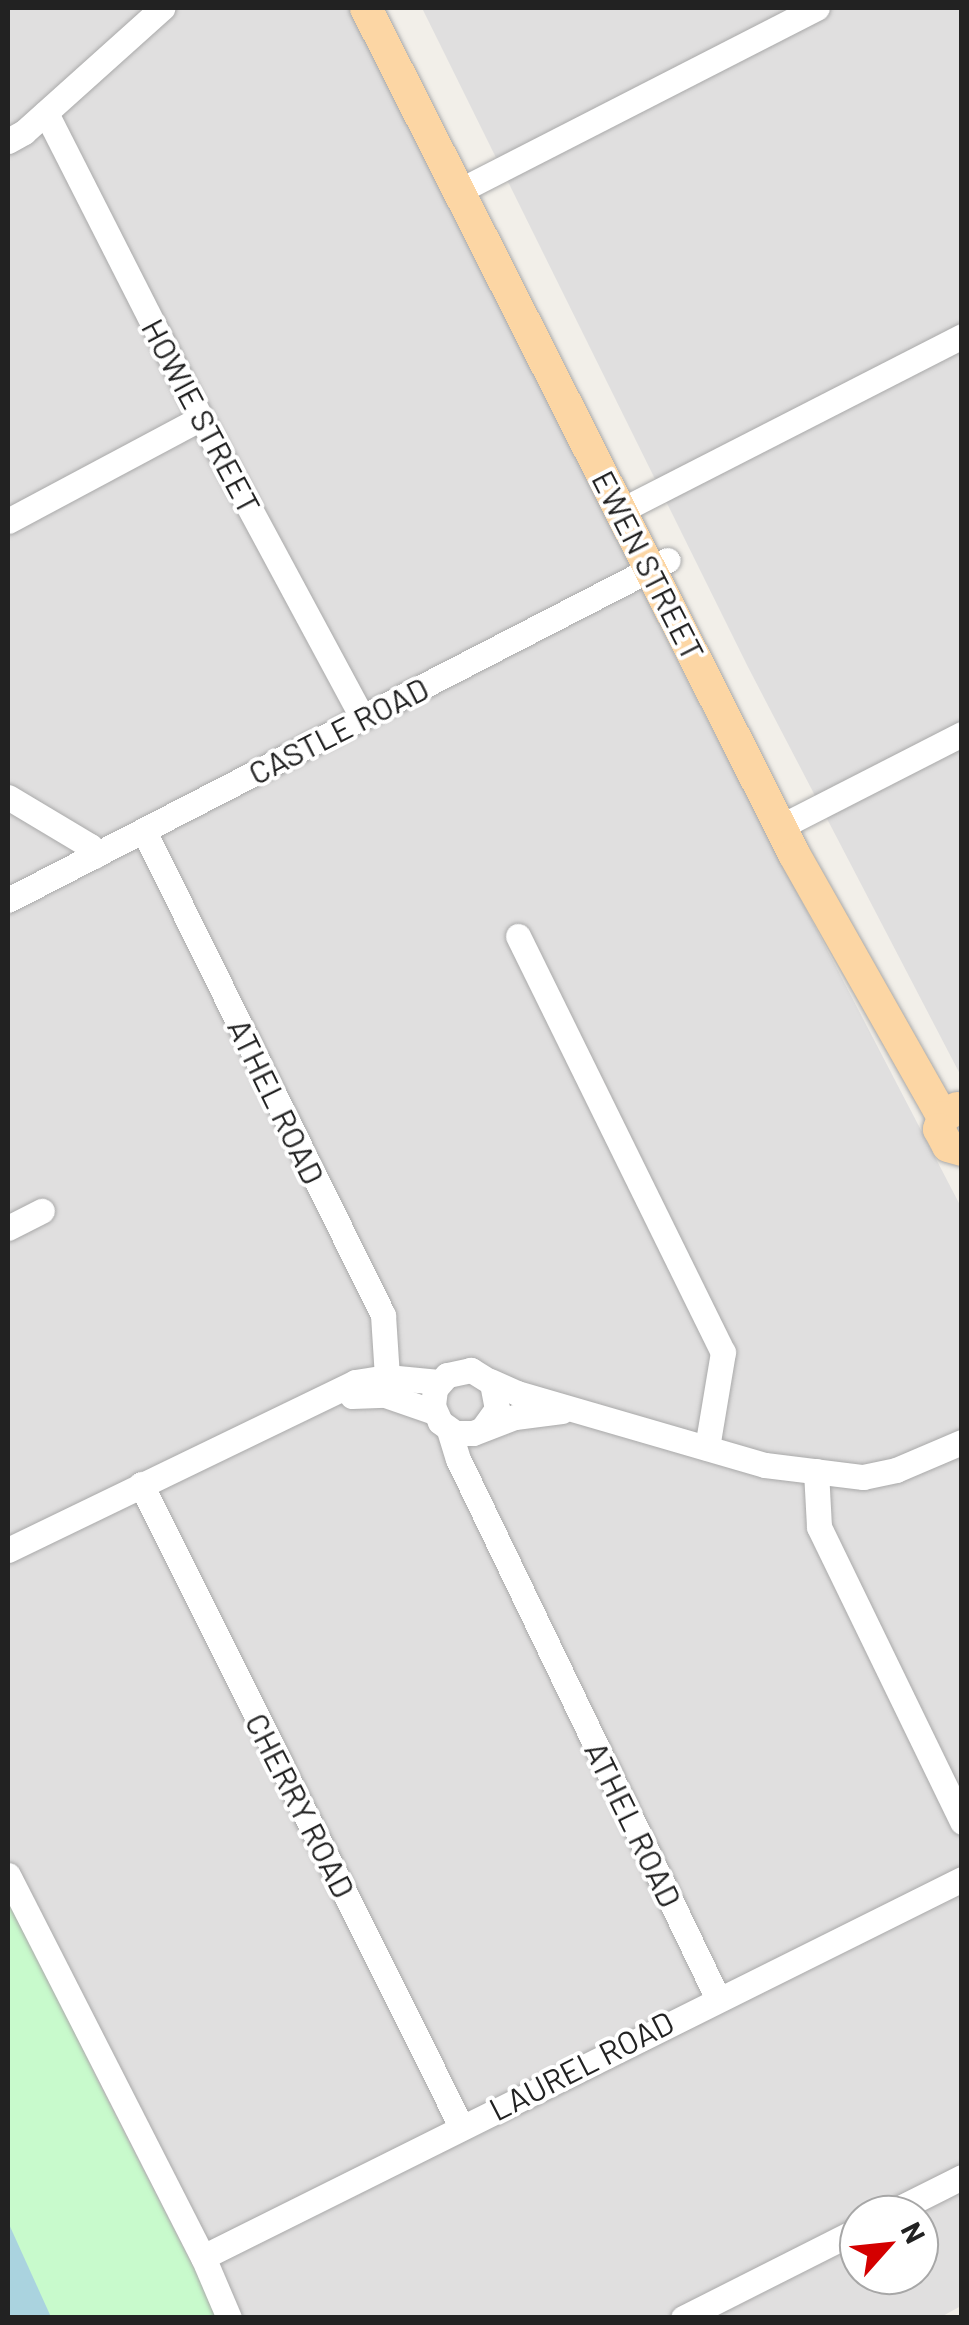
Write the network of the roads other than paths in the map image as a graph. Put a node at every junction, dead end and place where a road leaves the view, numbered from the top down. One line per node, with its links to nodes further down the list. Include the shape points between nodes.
1 (162, 8): 5 (street)
2 (366, 8): 7 (main road, EWEN STREET)
3 (388, 8): 7 (main road, EWEN STREET)
4 (818, 8): 7 (street)
5 (46, 112): 6 (street); 9 (street, HOWIE STREET)
6 (8, 141)
7 (468, 186): 10 (main road, EWEN STREET)
8 (962, 336): 10 (street)
9 (201, 418): 11 (street); 13 (street, HOWIE STREET)
10 (629, 506): 12 (main road, EWEN STREET)
11 (8, 521)
12 (660, 564): 13 (street, CASTLE ROAD); 16 (main road, EWEN STREET)
13 (362, 717): 17 (street, CASTLE ROAD)
14 (962, 734): 16 (street)
15 (8, 797): 18 (street, via 90,846)
16 (787, 823): 21 (main road, EWEN STREET)
17 (144, 830): 18 (street, CASTLE ROAD); 25 (street, ATHEL ROAD, via 383,1314)
18 (94, 856): 19 (street, CASTLE ROAD)
19 (8, 900)
20 (518, 936): 33 (street, via 723,1352)
21 (953, 1111): 22 (main road, EWEN STREET, via 939,1129 943,1141)
22 (961, 1151)
23 (42, 1211): 24 (street)
24 (8, 1228)
25 (388, 1377): 27 (street); 28 (street, via 355,1382)
26 (490, 1381): 27 (street, via 463,1369); 29 (street); 31 (street, via 497,1409)
27 (439, 1382): 30 (street, via 433,1395)
28 (318, 1400): 30 (street, via 386,1395); 35 (street)
29 (577, 1410): 31 (street, via 538,1411); 33 (street)
30 (442, 1421): 31 (street); 36 (street, ATHEL ROAD)
31 (481, 1430): 36 (street, ATHEL ROAD, via 472,1450)
32 (961, 1442): 34 (street, via 864,1477)
33 (707, 1448): 34 (street)
34 (816, 1471): 38 (street, via 819,1527)
35 (141, 1484): 37 (street); 42 (street, CHERRY ROAD)
36 (472, 1488): 41 (street, ATHEL ROAD)
37 (8, 1550)
38 (962, 1822)
39 (8, 1875): 46 (street)
40 (962, 1878): 41 (street, LAUREL ROAD)
41 (717, 1997): 42 (street, LAUREL ROAD)
42 (461, 2126): 46 (street, LAUREL ROAD)
43 (962, 2177): 44 (street)
44 (926, 2195)
45 (839, 2239): 48 (street)
46 (203, 2257): 47 (street)
47 (229, 2318)
48 (683, 2318)

